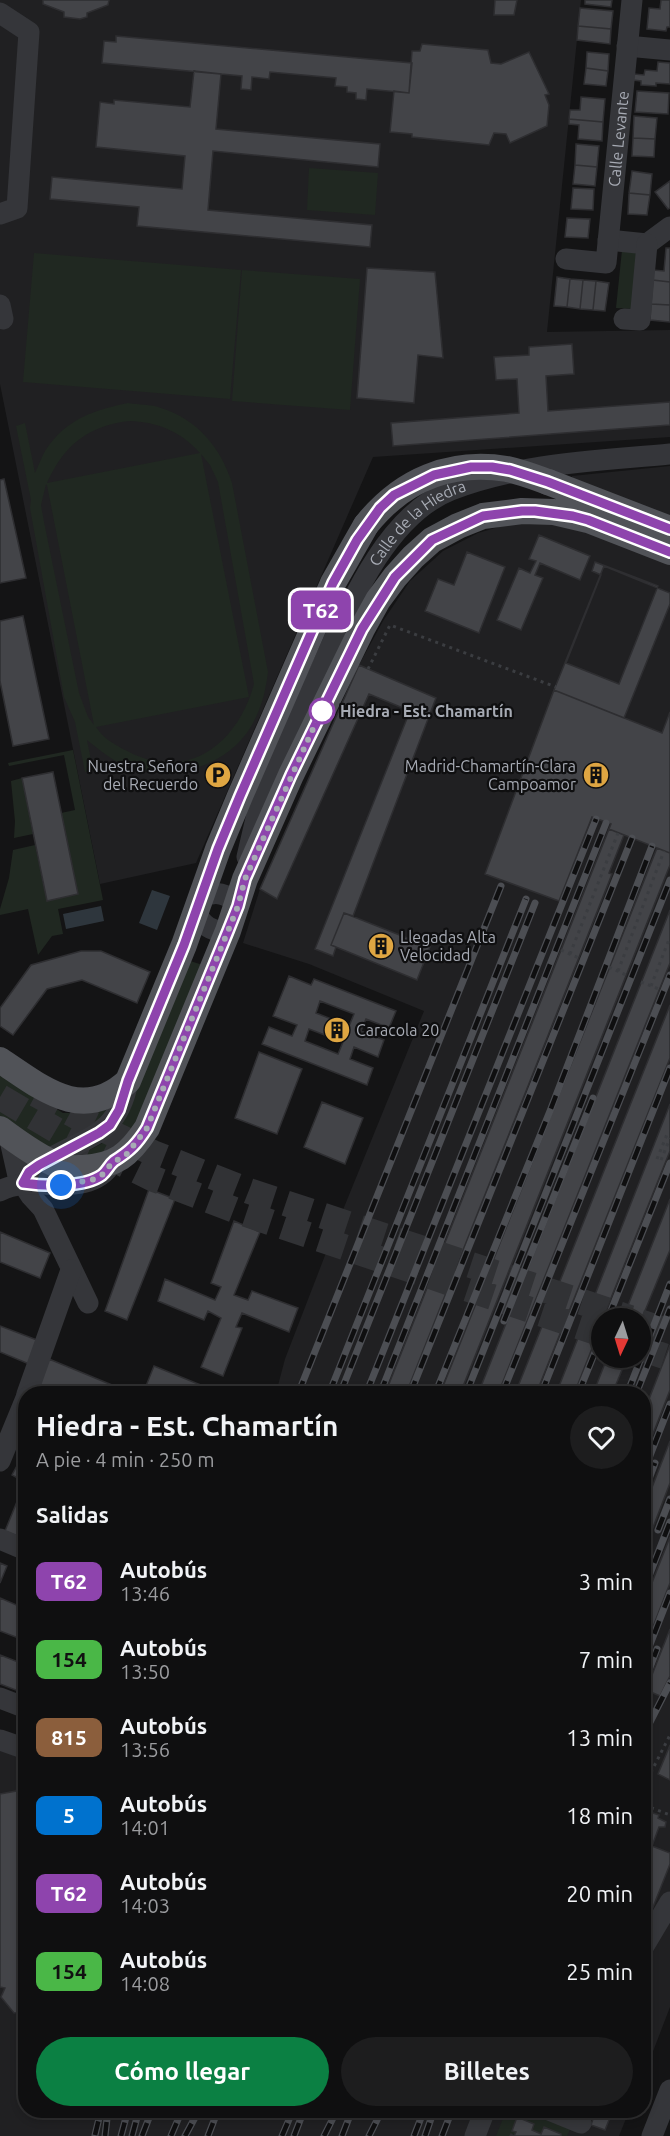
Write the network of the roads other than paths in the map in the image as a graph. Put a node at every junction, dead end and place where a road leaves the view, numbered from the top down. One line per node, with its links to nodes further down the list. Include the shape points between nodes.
1 (632, 0): 3 (street, Calle Levante)
2 (1, 13): 5 (street, via 29,32 17,208)
3 (627, 46): 4 (street); 7 (street, Calle Levante)
4 (670, 50)
5 (0, 214)
6 (670, 227): 8 (street)
7 (608, 240): 8 (street); 9 (street, Calle Levante, via 606,263)
8 (647, 244): 10 (street, via 640,320)
9 (566, 258)
10 (624, 319)
11 (670, 454): 14 (street, Calle de la Hiedra, via 544,466 489,477 449,491 411,518 383,548 352,600 264,793)
12 (669, 544): 13 (main road, Calle de la Hiedra, bridge, via 548,482 510,470 453,469 402,491 380,508 333,583); 16 (main road, Calle de la Hiedra, via 573,516 522,511 483,516 432,540 395,577 362,629)
13 (240, 796): 14 (street); 15 (main road, Calle de la Hiedra)
14 (254, 824): 16 (street, Calle de la Hiedra)
15 (218, 849): 16 (street, via 234,855); 17 (main road, Calle de la Hiedra)
16 (245, 879): 18 (main road, Calle de la Hiedra)
17 (198, 905): 18 (street, via 207,894 220,894); 19 (street, via 203,925); 21 (main road, Calle de la Hiedra)
18 (238, 906): 19 (main road, Calle de la Hiedra)
19 (228, 931): 24 (main road, Calle de la Hiedra, via 147,1128 126,1155)
20 (0, 1060): 21 (main road, via 50,1093 75,1101 110,1095)
21 (128, 1081): 23 (street, Calle de la Hiedra, via 110,1125)
22 (5, 1132): 23 (main road); 25 (street, via 18,1176)
23 (48, 1160): 24 (main road, via 76,1168); 25 (street, Calle de la Hiedra)
24 (112, 1163): 25 (street, Calle de la Hiedra, via 92,1180)
25 (9, 1187): 26 (street, via 31,1196 43,1209)
26 (71, 1270): 27 (street); 28 (street)
27 (88, 1303)
28 (30, 1386)
29 (18, 1417): 30 (street)
30 (0, 1461)
31 (0, 1539): 32 (street)
32 (18, 1547)
33 (0, 1698): 34 (street)
34 (18, 1705)
35 (0, 1740): 36 (street)
36 (18, 1746)
37 (670, 1902): 38 (street)
38 (651, 1934)
39 (670, 2090): 42 (street)
40 (482, 2118): 41 (street)
41 (475, 2136)
42 (652, 2136)

